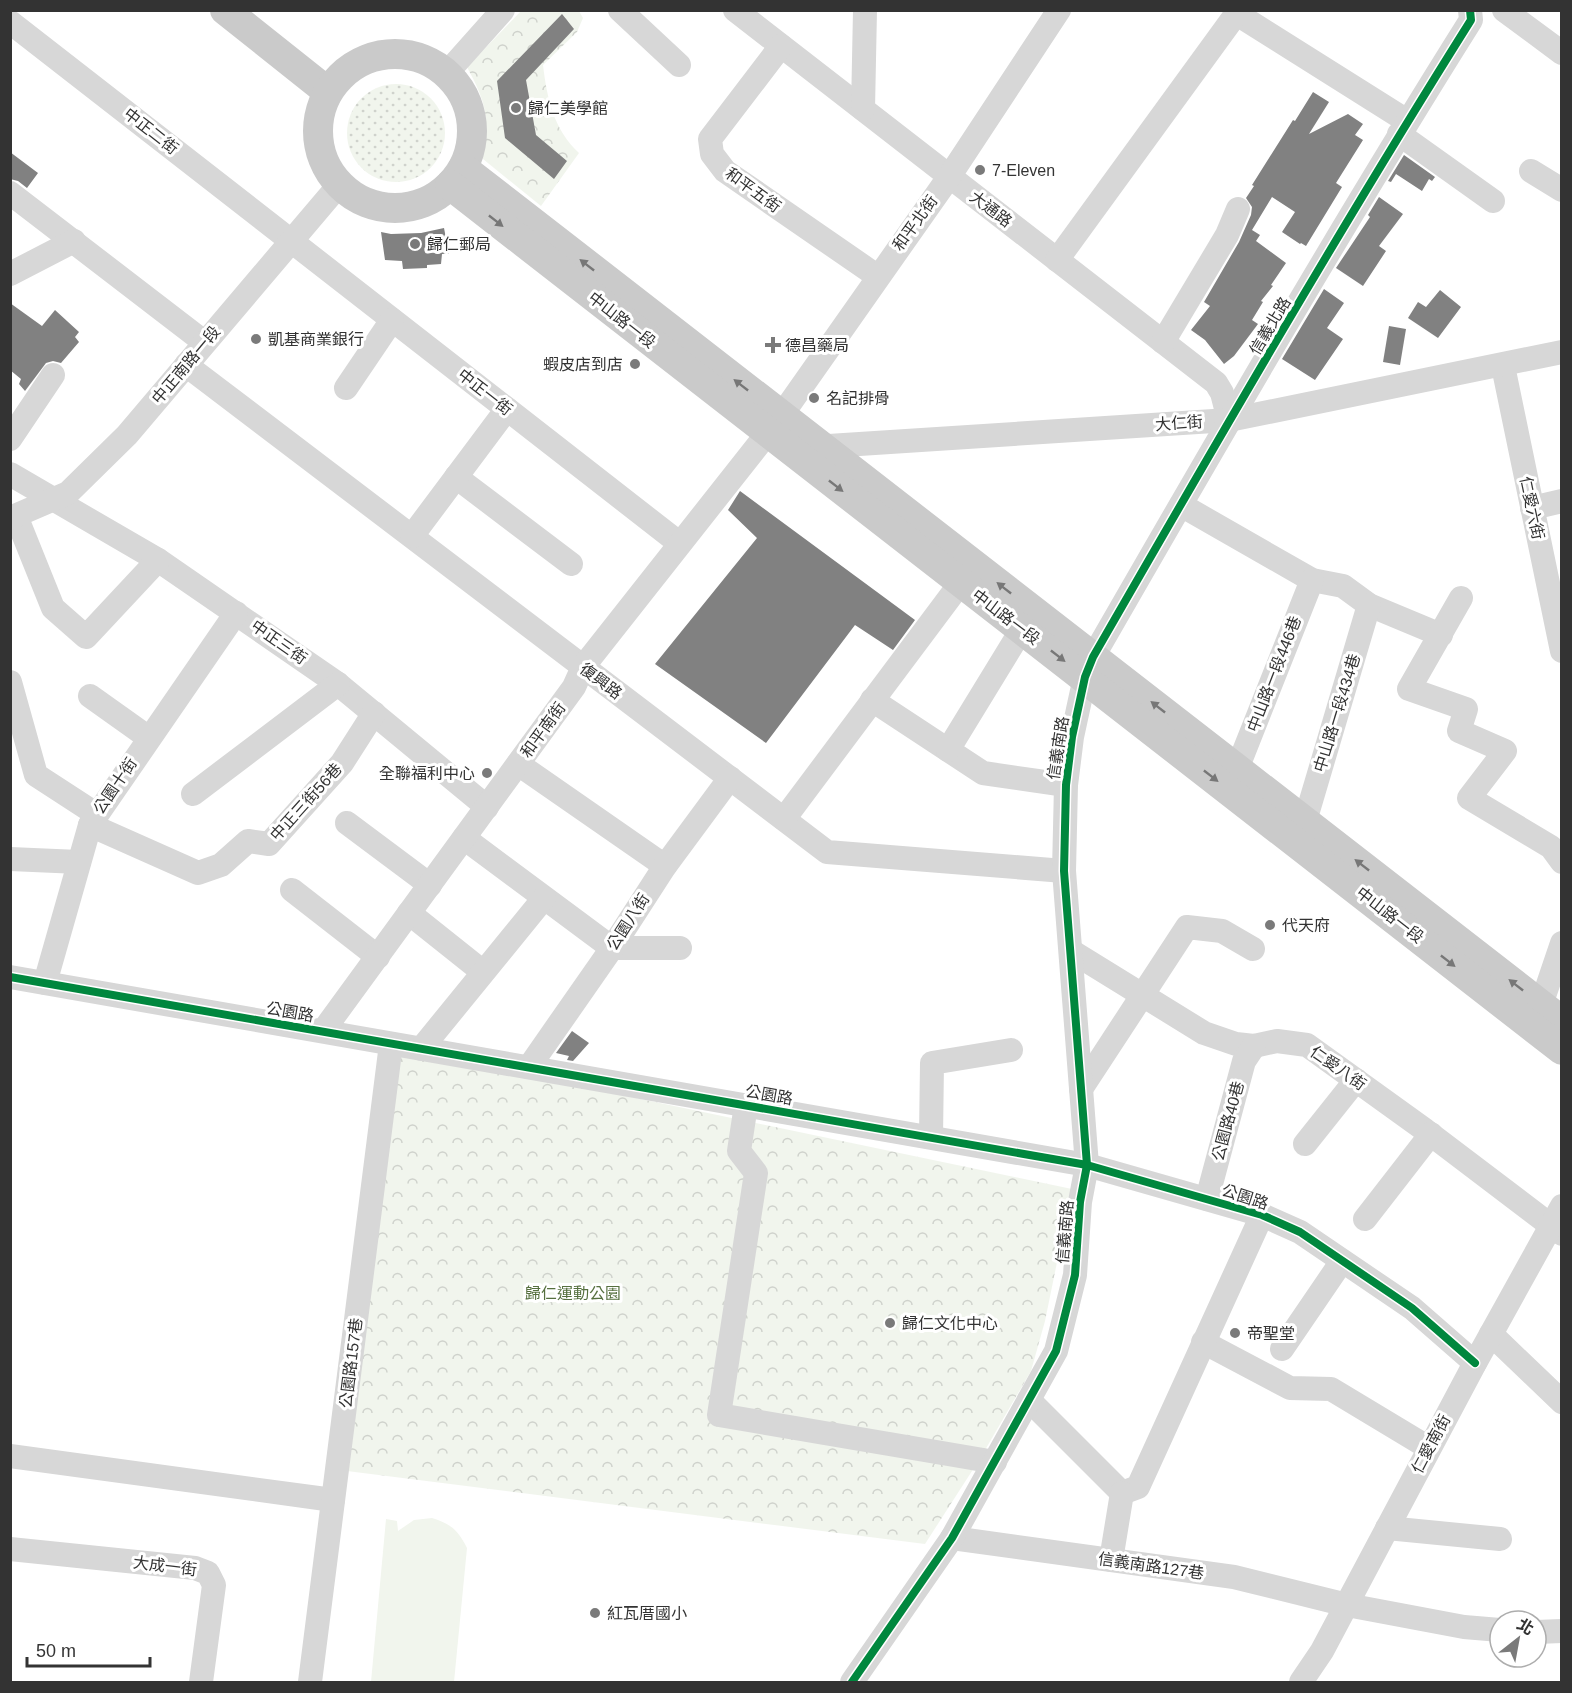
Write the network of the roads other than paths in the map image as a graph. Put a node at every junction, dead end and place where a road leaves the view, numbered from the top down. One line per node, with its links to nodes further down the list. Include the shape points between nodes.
1 (225, 10): 16 (main road)
2 (254, 10): 16 (main road)
3 (503, 10): 15 (street)
4 (620, 10): 14 (street)
5 (735, 10): 12 (street, 大通路)
6 (865, 10): 17 (street)
7 (1059, 10): 21 (street, 和平北街)
8 (1470, 10): 18 (street, 信義北路, via 1470,21)
9 (1504, 10): 13 (street)
10 (1238, 12): 18 (street); 29 (street)
11 (10, 22): 27 (street, 中正二街)
12 (781, 46): 17 (street, 大通路); 31 (street, 和平五街, via 710,139 712,154 725,171)
13 (1562, 53)
14 (679, 65)
15 (446, 74): 16 (main road, via 424,60 398,54 372,57 349,68); 20 (main road, via 465,99 471,119 471,139)
16 (333, 84): 22 (main road, via 321,107 318,140 321,156)
17 (863, 109): 21 (street, 大通路)
18 (1403, 128): 25 (street); 41 (street, 信義北路)
19 (1531, 171): 23 (street)
20 (457, 177): 22 (main road, via 436,196 403,208 368,204); 42 (main road, 中山路一段)
21 (948, 177): 29 (street, 大通路); 31 (street, 和平北街)
22 (339, 185): 27 (street, 中正南路一段)
23 (1562, 190)
24 (10, 193): 28 (street)
25 (1493, 201)
26 (1238, 209): 34 (street, via 1227,235)
27 (291, 241): 32 (street, 中正一街); 33 (street, 中正南路一段)
28 (74, 242): 30 (street); 33 (street)
29 (1057, 260): 34 (street, 大通路)
30 (10, 274)
31 (877, 276): 42 (street, 和平北街)
32 (392, 320): 39 (street); 40 (street, 中正一街)
33 (204, 342): 36 (street, 中正南路一段)
34 (1163, 342): 41 (street, 大通路, via 1216,383)
35 (1562, 352): 37 (street, 大仁街)
36 (186, 365): 47 (street, 中正南路一段, via 128,435); 52 (street, 復興路)
37 (1503, 366): 41 (street, 大仁街); 50 (street, 仁愛六街)
38 (53, 375): 43 (street)
39 (346, 388)
40 (507, 409): 46 (street); 53 (street, 中正一街)
41 (1229, 420): 44 (street, 大仁街); 49 (street, 信義北路)
42 (779, 433): 44 (main road, 中山路一段); 53 (street, 和平南街); 56 (main road, 中山路一段, one-way to 56)
43 (10, 440)
44 (821, 446): 56 (main road, 中山路一段)
45 (10, 474): 47 (street, 中正三街)
46 (456, 477): 52 (street); 55 (street)
47 (56, 500): 51 (street, 中正南路一段); 54 (street, 中正三街)
48 (1562, 501): 50 (street)
49 (1180, 505): 57 (street); 66 (street, 信義北路)
50 (1532, 508): 58 (street, 仁愛六街)
51 (14, 517): 54 (street, via 53,608 86,637)
52 (412, 536): 65 (street, 復興路)
53 (679, 543): 65 (street, 和平南街)
54 (158, 560): 61 (street, 中正三街)
55 (571, 564)
56 (967, 574): 62 (main road, 中山路一段); 66 (main road, 中山路一段, one-way to 56); 70 (street)
57 (1312, 580): 60 (street, via 1343,586); 75 (street, 中山路一段446巷)
58 (1556, 594): 64 (street, 仁愛六街)
59 (1461, 598): 63 (street)
60 (1369, 605): 63 (street); 82 (street, 中山路一段434巷)
61 (236, 613): 68 (street, 中正三街); 72 (street, 公園十街)
62 (1022, 629): 66 (main road, 中山路一段, one-way to 66); 73 (street)
63 (1441, 635): 85 (street, via 1409,689 1466,709 1459,730 1505,751 1469,798)
64 (1562, 651)
65 (583, 667): 74 (street, 和平南街, via 574,687); 76 (street, 復興路)
66 (1089, 667): 75 (main road, 中山路一段, one-way to 66); 77 (street, 信義南路, via 1072,737); 110 (main road, 中山路一段, one-way to 110)
67 (10, 682): 80 (street, via 36,775)
68 (338, 684): 71 (street, 中正三街); 78 (street)
69 (90, 696): 72 (street)
70 (872, 700): 73 (street); 81 (street)
71 (374, 713): 79 (street, 中正三街); 80 (street, 中正三街56巷, via 342,763 269,844 248,841 221,865 198,873)
72 (149, 738): 80 (street, 公園十街)
73 (948, 750): 77 (street, via 983,773)
74 (518, 764): 79 (street, 和平南街); 88 (street)
75 (1237, 769): 82 (main road, 中山路一段)
76 (730, 778): 81 (street, 復興路); 88 (street, 公園八街)
77 (1066, 784): 89 (street, 信義南路)
78 (194, 794)
79 (487, 807): 84 (street, 和平南街)
80 (93, 819): 87 (street, 公園十街)
81 (784, 819): 89 (street, 復興路, via 827,852)
82 (1305, 821): 104 (main road, 中山路一段, one-way to 82)
83 (347, 823): 90 (street)
84 (464, 838): 90 (street, 和平南街); 92 (street)
85 (1558, 847)
86 (10, 859): 87 (street)
87 (79, 862): 102 (street, 公園十街)
88 (665, 866): 95 (street, 公園八街)
89 (1064, 871): 98 (street, 信義南路)
90 (430, 885): 93 (street, 和平南街)
91 (292, 890): 99 (street)
92 (544, 898): 95 (street); 100 (street)
93 (410, 913): 99 (street, 和平南街); 100 (street)
94 (1562, 943): 104 (street)
95 (612, 948): 96 (street); 111 (street, 公園八街)
96 (680, 948)
97 (1253, 949): 103 (street, via 1222,931 1187,927)
98 (1071, 951): 103 (street, 仁愛八街); 113 (street, 信義南路)
99 (378, 957): 105 (street, 和平南街)
100 (483, 972): 108 (street)
101 (10, 977): 102 (street, 公園路)
102 (45, 983): 105 (street, 公園路)
103 (1142, 995): 107 (street, 仁愛八街, via 1204,1033); 113 (street)
104 (1551, 1013)
105 (323, 1031): 106 (street, 公園路)
106 (391, 1044): 108 (street, 公園路); 134 (street, 公園路157巷)
107 (1254, 1046): 112 (street, 仁愛八街, via 1277,1041 1307,1045); 119 (street, 公園路40巷, via 1244,1061)
108 (421, 1049): 111 (street, 公園路)
109 (1011, 1050): 116 (street, via 932,1063)
110 (1562, 1050)
111 (529, 1067): 114 (street, 公園路)
112 (1356, 1080): 115 (street, 仁愛八街); 117 (street)
113 (1081, 1089): 118 (street, 信義南路)
114 (746, 1105): 116 (street, 公園路); 132 (street, via 739,1152 756,1173 719,1415)
115 (1431, 1134): 121 (street); 122 (street, 仁愛八街)
116 (931, 1137): 118 (street, 公園路)
117 (1305, 1144)
118 (1087, 1165): 119 (street, 公園路); 128 (street, 信義南路, via 1075,1275 1056,1351)
119 (1207, 1199): 120 (street, 公園路)
120 (1262, 1215): 123 (street, 公園路, via 1300,1232); 125 (street)
121 (1365, 1219)
122 (1558, 1222): 124 (street, 仁愛南街)
123 (1342, 1261): 126 (street); 127 (street, 公園路, via 1412,1308)
124 (1491, 1334): 127 (street, 仁愛南街); 129 (street)
125 (1204, 1341): 130 (street, via 1290,1388 1331,1389); 133 (street, via 1138,1487)
126 (1282, 1349)
127 (1475, 1363): 130 (street, 仁愛南街)
128 (1029, 1400): 132 (street, 信義南路); 133 (street)
129 (1562, 1402)
130 (1430, 1448): 135 (street, 仁愛南街)
131 (10, 1456): 134 (street)
132 (995, 1462): 136 (street, 信義南路)
133 (1122, 1493): 139 (street)
134 (333, 1500): 144 (street, 公園路157巷)
135 (1387, 1528): 137 (street); 140 (street, 仁愛南街)
136 (952, 1538): 139 (street, 信義南路127巷); 142 (street, 信義南路)
137 (1500, 1539)
138 (10, 1549): 143 (street, 大成一街, via 203,1569 214,1585)
139 (1111, 1560): 140 (street, 信義南路127巷, via 1234,1577)
140 (1347, 1605): 141 (street, 信義南路127巷); 145 (street, 仁愛南街)
141 (1488, 1629)
142 (862, 1679)
143 (201, 1683)
144 (310, 1683)
145 (1301, 1683)

